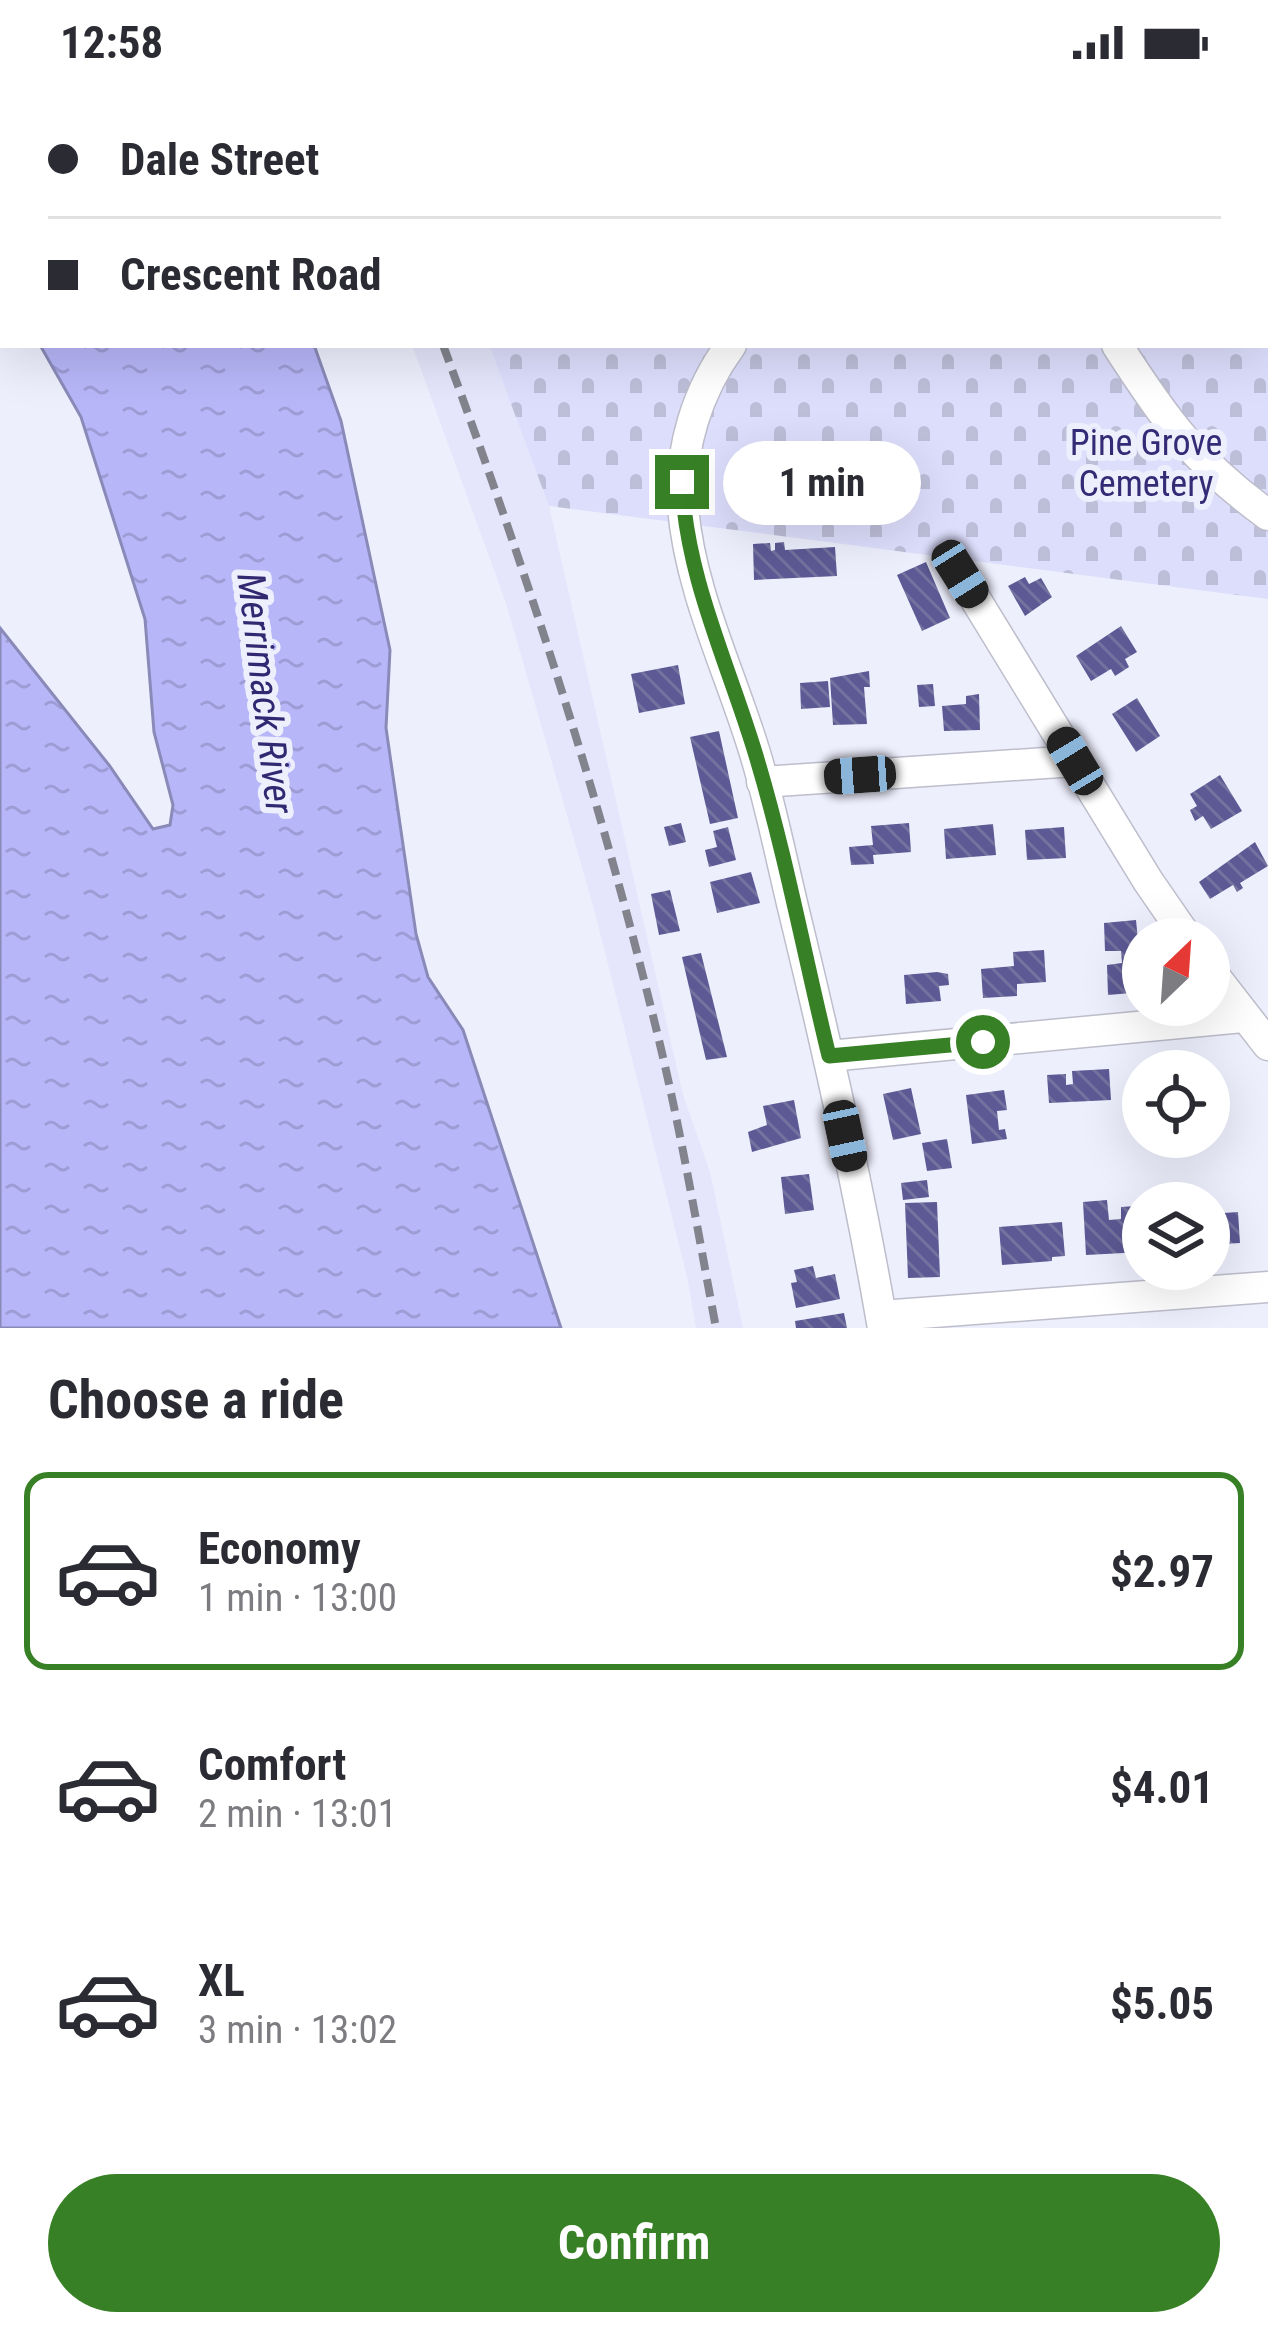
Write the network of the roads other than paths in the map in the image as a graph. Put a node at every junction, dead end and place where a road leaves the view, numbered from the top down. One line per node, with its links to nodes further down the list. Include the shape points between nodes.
1 (729, 348): 6 (street, via 691,426 683,511)
2 (1119, 348): 3 (street, via 1182,441)
3 (1268, 515)
4 (960, 574): 5 (street)
5 (1075, 761): 6 (street); 7 (street)
6 (763, 782): 11 (street)
7 (1175, 918)
8 (1230, 999): 9 (street)
9 (1243, 1017): 10 (street); 11 (street)
10 (1268, 1046)
11 (829, 1056): 13 (street)
12 (1268, 1287): 13 (street)
13 (882, 1322)

